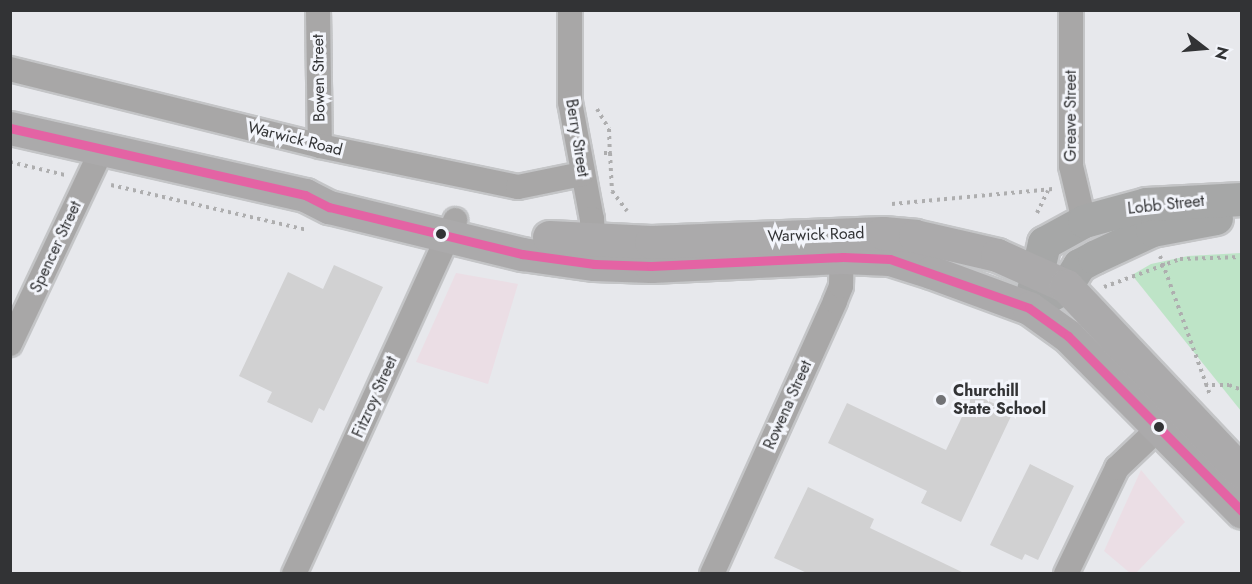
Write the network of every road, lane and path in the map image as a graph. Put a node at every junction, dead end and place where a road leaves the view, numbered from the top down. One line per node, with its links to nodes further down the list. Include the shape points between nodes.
1 (318, 10): 7 (street, Bowen Street)
2 (570, 10): 12 (street, Berry Street, via 570,102)
3 (1071, 10): 14 (street, Greave Street)
4 (10, 69): 7 (street, Warwick Road)
5 (595, 106): 10 (path, via 609,129)
6 (10, 128): 8 (main road, Warwick Road)
7 (320, 146): 12 (street, Warwick Road, via 518,187)
8 (102, 149): 13 (street, Spencer Street); 22 (main road, Warwick Road, via 305,195 327,194)
9 (600, 152): 10 (path)
10 (610, 153): 18 (path, via 612,191 625,210)
11 (10, 162): 13 (path)
12 (582, 174): 26 (street, Berry Street)
13 (88, 180): 24 (path); 33 (street, Spencer Street)
14 (1074, 188): 15 (path); 21 (street, Greave Street)
15 (1048, 190): 17 (path); 20 (path)
16 (1242, 200): 21 (main road, Lobb Street, via 1146,204)
17 (888, 204)
18 (635, 214)
19 (1242, 214): 23 (main road, Lobb Street)
20 (1035, 216)
21 (1084, 220): 29 (main road, Lobb Street, via 1044,243)
22 (451, 229): 26 (main road, Warwick Road, via 522,254); 40 (street, Fitzroy Street)
23 (1152, 230): 28 (path); 30 (main road, Lobb Street, via 1079,265)
24 (314, 231)
25 (842, 244): 26 (main road, Warwick Road); 29 (main road, Warwick Road, via 915,236 997,255); 32 (main road, Warwick Road); 41 (street, Rowena Street, via 835,301)
26 (595, 252)
27 (1242, 257): 28 (path, via 1180,259)
28 (1163, 265): 31 (path); 34 (path)
29 (1036, 271): 30 (main road, Warwick Road); 32 (main road, Lobb Street)
30 (1066, 286): 32 (main road, Lobb Street); 38 (main road, Warwick Road)
31 (1103, 287)
32 (1029, 308): 37 (main road, Warwick Road, via 1068,336)
33 (10, 344)
34 (1205, 385): 35 (path, via 1229,385); 36 (path)
35 (1242, 390)
36 (1211, 399)
37 (1158, 429): 39 (main road, Warwick Road); 42 (street, via 1117,468)
38 (1242, 472)
39 (1242, 512)
40 (294, 573)
41 (712, 573)
42 (1066, 573)

